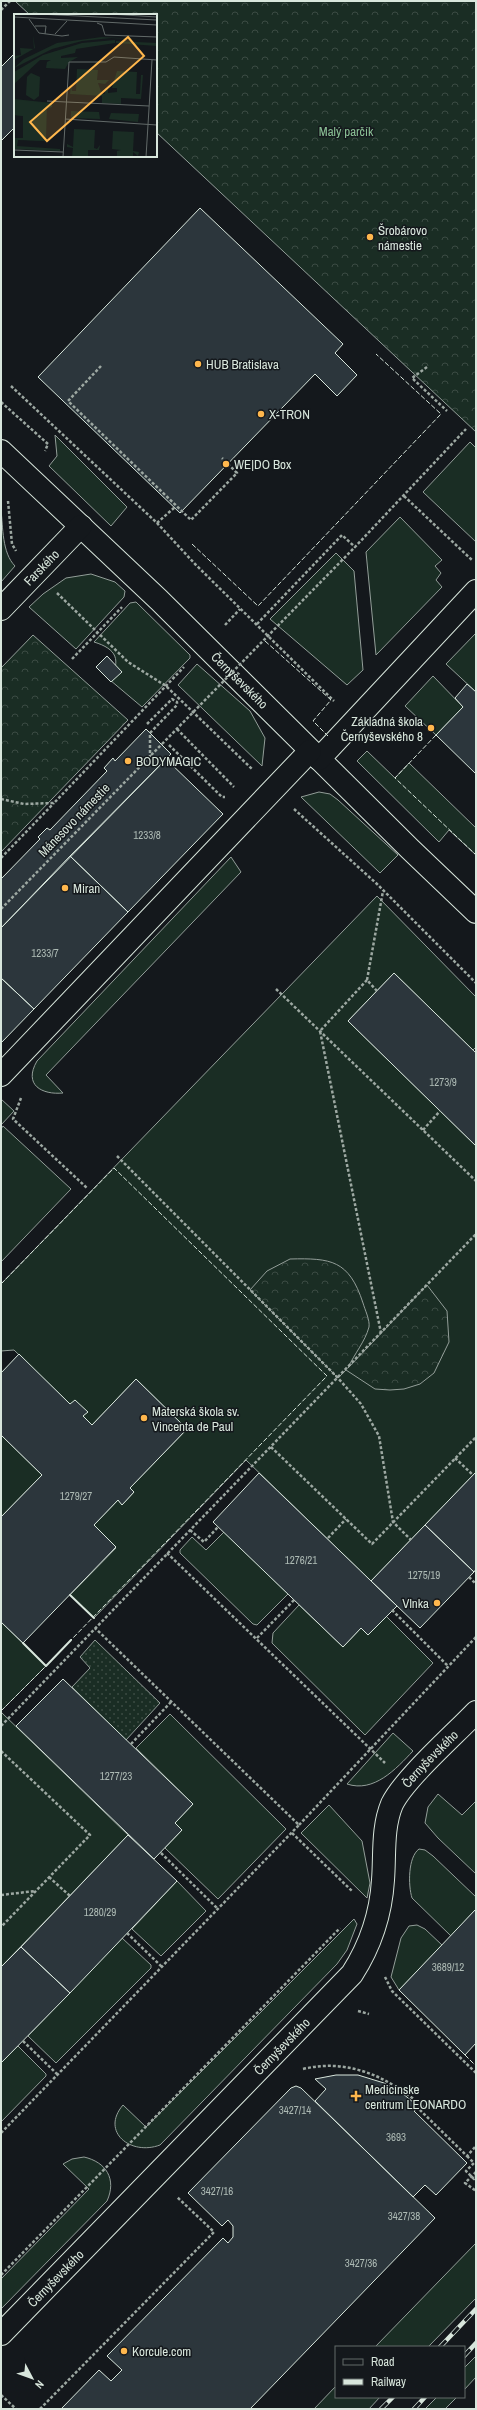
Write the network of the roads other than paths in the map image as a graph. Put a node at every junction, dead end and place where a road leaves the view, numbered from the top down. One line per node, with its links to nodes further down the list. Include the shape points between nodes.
1 (1, 451): 2 (street, Černyševského)
2 (81, 526): 4 (street, Farského); 5 (street, Černyševského)
3 (476, 591): 5 (street, via 354,720)
4 (1, 609)
5 (314, 755): 6 (street, Černyševského); 7 (street)
6 (476, 912)
7 (1, 1075)
8 (476, 1712): 9 (street, Černyševského, via 407,1784 393,1804 386,1822 383,1882 377,1914 362,1958 352,1974)
9 (1, 2334)

